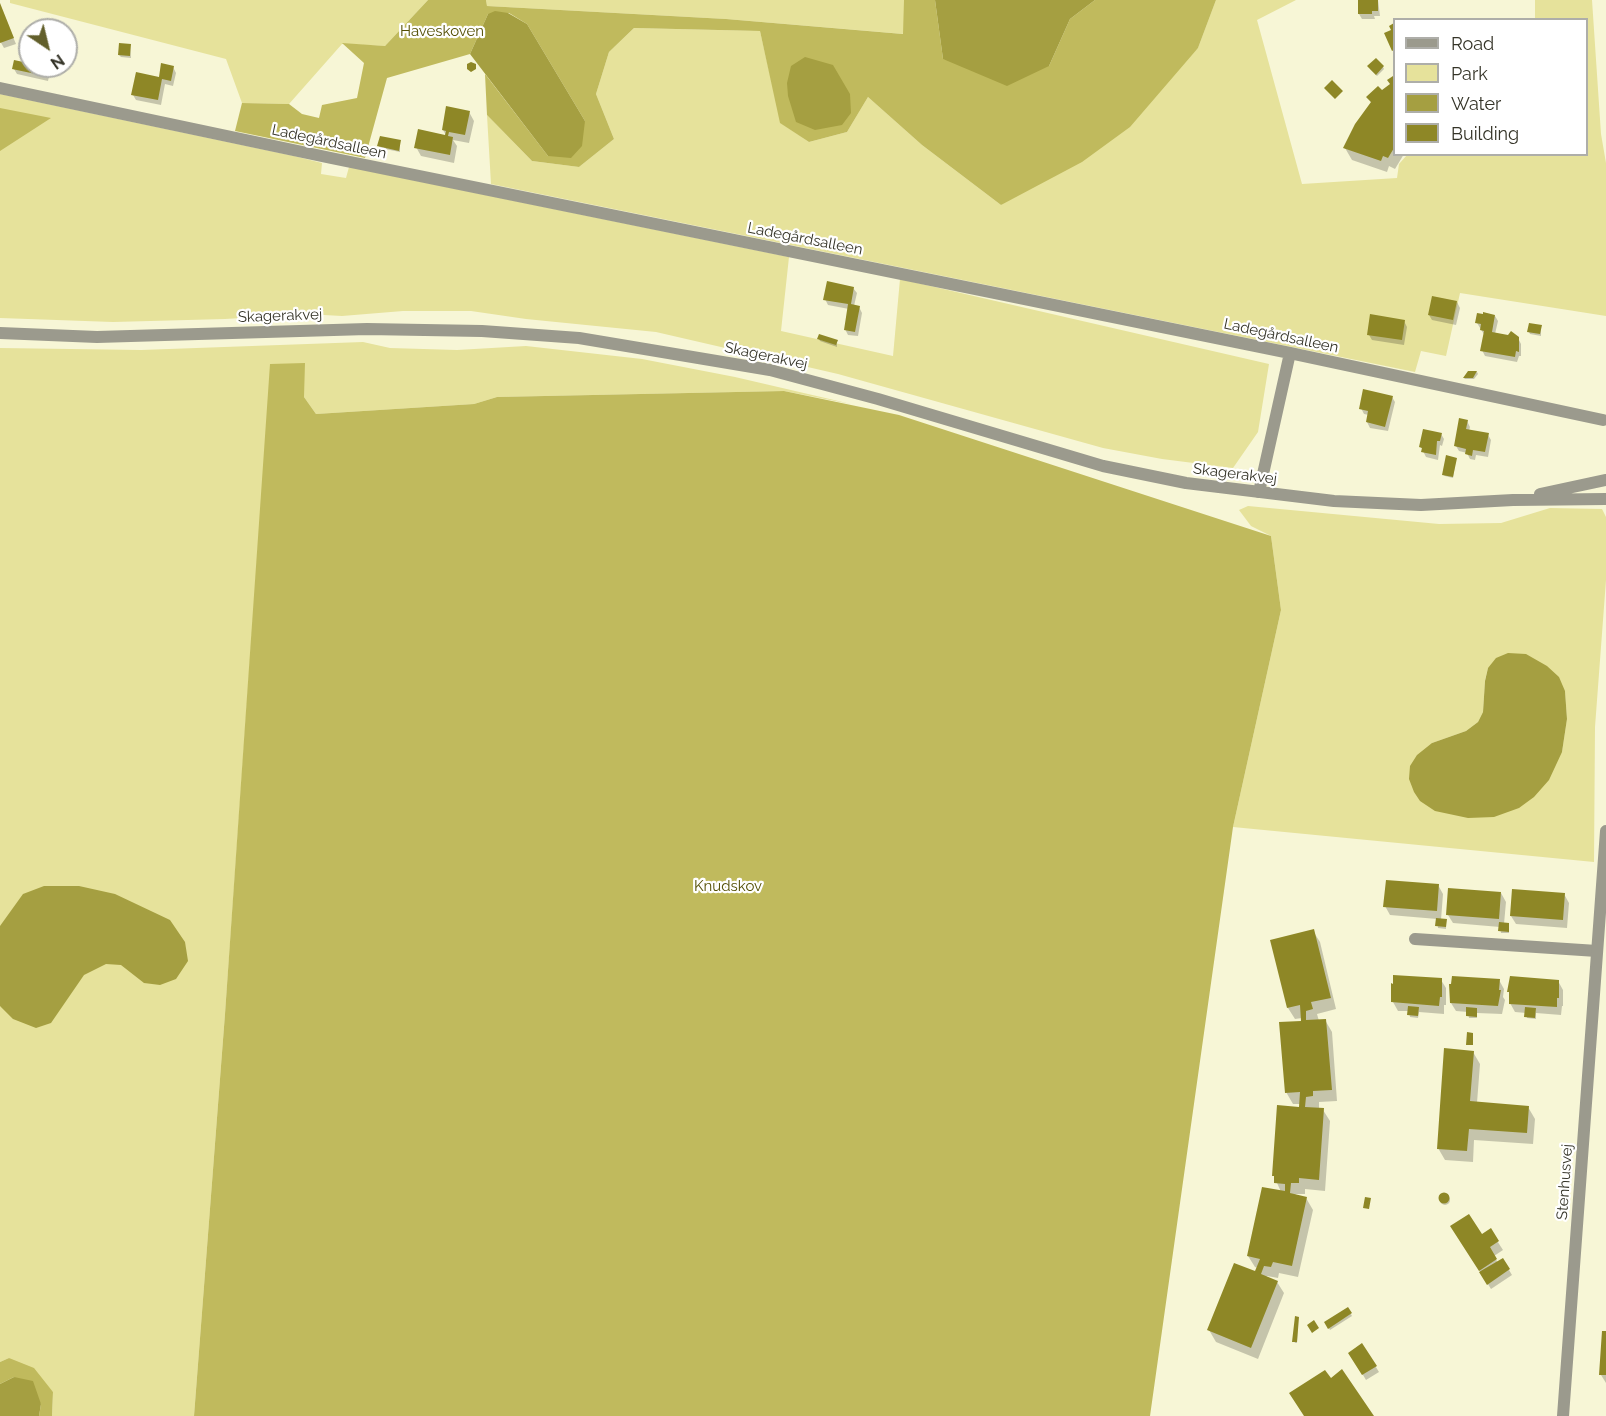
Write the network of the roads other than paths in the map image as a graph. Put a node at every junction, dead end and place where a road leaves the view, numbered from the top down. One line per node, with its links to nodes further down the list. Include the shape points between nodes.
1 (0, 88): 3 (street, Ladegårdsalleen)
2 (0, 333): 6 (street, Skagerakvej, via 97,337 367,329 579,338 770,370 1103,466 1186,483)
3 (1290, 353): 4 (street, Ladegårdsalleen); 6 (street)
4 (1603, 420)
5 (1606, 482): 8 (street, Skagerakvej)
6 (1259, 492): 8 (street, Skagerakvej, via 1421,505)
7 (1606, 499): 8 (street, Skagerakvej)
8 (1512, 500)
9 (1606, 831): 11 (street, Stenhusvej)
10 (1415, 939): 11 (street)
11 (1597, 951): 12 (street, Stenhusvej)
12 (1563, 1416)

